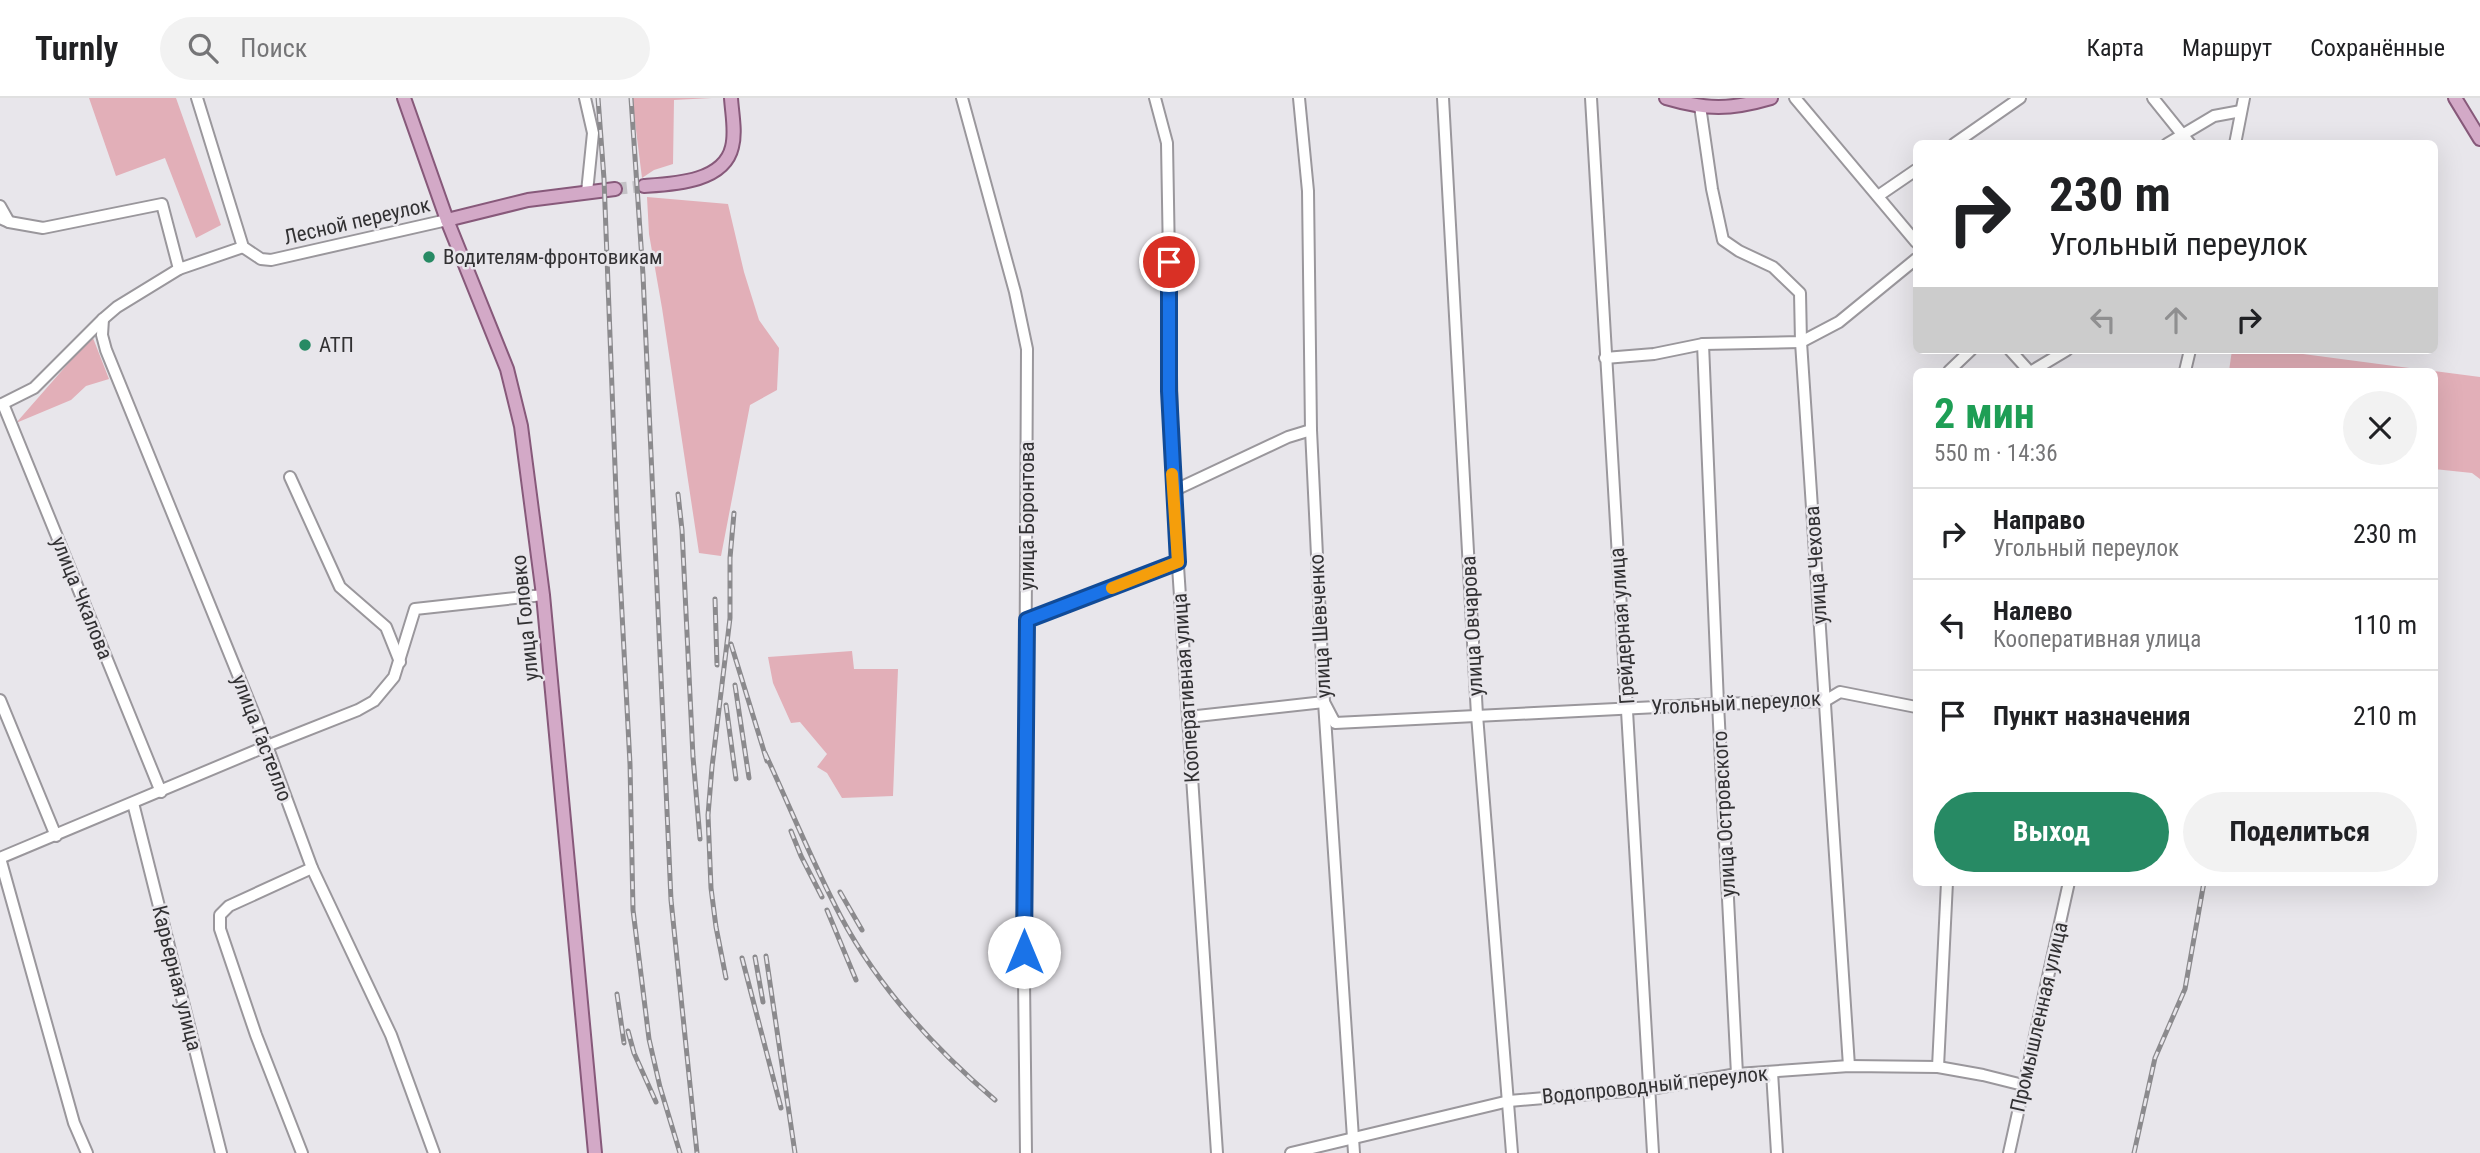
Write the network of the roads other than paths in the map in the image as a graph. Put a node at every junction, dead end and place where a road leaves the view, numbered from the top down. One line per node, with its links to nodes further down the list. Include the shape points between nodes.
1 (197, 98): 34 (street)
2 (404, 98): 32 (main road, улица Головко)
3 (585, 98): 28 (street, via 593,134)
4 (731, 98): 26 (main road, via 732,147 727,161 708,176)
5 (962, 98): 53 (street, улица Боронтова, via 1027,349)
6 (1155, 98): 50 (street, Кооперативная улица, via 1167,143)
7 (1299, 98): 48 (street, улица Шевченко, via 1308,191)
8 (1443, 98): 61 (street, улица Овчарова)
9 (1591, 98): 43 (street, Грейдерная улица)
10 (1666, 98): 17 (main road)
11 (1771, 98): 17 (main road, via 1739,107)
12 (1795, 98): 29 (street)
13 (2020, 98): 21 (street)
14 (2153, 98): 19 (street)
15 (2244, 98): 18 (street)
16 (2455, 98): 20 (main road)
17 (1700, 106): 38 (street, улица Чехова, via 1723,240 1773,267 1800,293)
18 (2241, 111): 19 (street, via 2214,116); 24 (street)
19 (2182, 134): 22 (street); 23 (street)
20 (2480, 139)
21 (1960, 140)
22 (2174, 140)
23 (2187, 140)
24 (2236, 140)
25 (1913, 172): 29 (street)
26 (644, 186)
27 (615, 189): 28 (main road, Лесной переулок)
28 (587, 192): 32 (main road, Лесной переулок, via 528,200)
29 (1878, 196): 33 (street)
30 (0, 206): 31 (street)
31 (4, 220): 36 (street, via 43,228 162,204)
32 (447, 220): 34 (street, Лесной переулок, via 271,260); 52 (main road, улица Головко, via 507,369 516,403)
33 (1913, 238)
34 (243, 247): 36 (street)
35 (1913, 261): 38 (street, via 1839,322)
36 (179, 269): 37 (street)
37 (103, 319): 47 (street, via 45,380); 63 (street, улица Гастелло, via 106,350)
38 (1801, 342): 39 (street); 56 (street, улица Чехова)
39 (1703, 344): 43 (street); 58 (street, улица Островского)
40 (1967, 354): 44 (street)
41 (2015, 354): 45 (street)
42 (2060, 354): 46 (street)
43 (1605, 358): 60 (street, Грейдерная улица)
44 (1951, 368)
45 (2027, 368)
46 (2035, 368)
47 (2, 405): 64 (street, улица Чкалова)
48 (1311, 430): 50 (street); 57 (street, улица Шевченко)
49 (290, 477): 54 (street, via 340,587 386,627)
50 (1173, 491): 51 (street, Кооперативная улица)
51 (1178, 562): 53 (street); 62 (street, Кооперативная улица)
52 (543, 595): 54 (street, via 415,609); 83 (main road, улица Головко)
53 (1027, 620): 84 (street, улица Боронтова)
54 (400, 662): 63 (street, via 374,701)
55 (0, 700): 66 (street)
56 (1825, 701): 58 (street, Угольный переулок); 59 (street, Угольный переулок, via 1840,692); 71 (street, улица Чехова)
57 (1324, 702): 61 (street, Угольный переулок, via 1335,723); 62 (street); 78 (street, улица Шевченко)
58 (1718, 704): 60 (street, Угольный переулок); 74 (street, улица Островского)
59 (1913, 707)
60 (1627, 708): 61 (street, Угольный переулок); 76 (street, Грейдерная улица)
61 (1477, 715): 77 (street, улица Овчарова)
62 (1188, 717): 85 (street, Кооперативная улица)
63 (267, 746): 64 (street); 68 (street, улица Гастелло)
64 (161, 792): 65 (street)
65 (133, 803): 66 (street); 80 (street, Карьерная улица)
66 (55, 836): 67 (street)
67 (0, 858): 79 (street, via 74,1123)
68 (312, 868): 81 (street, via 229,906 220,915 220,929 256,1035); 82 (street, улица Гастелло, via 391,1035)
69 (1947, 886): 72 (street)
70 (2068, 886): 75 (street, Промышленная улица)
71 (1849, 1066): 72 (street, Водопроводный переулок); 73 (street, Водопроводный переулок)
72 (1938, 1067): 75 (street, Водопроводный переулок)
73 (1772, 1072): 74 (street, Водопроводный переулок); 90 (street)
74 (1738, 1074): 76 (street, Водопроводный переулок)
75 (2023, 1085): 91 (street, Промышленная улица)
76 (1650, 1089): 77 (street, Водопроводный переулок); 89 (street, Грейдерная улица)
77 (1509, 1101): 78 (street, Водопроводный переулок); 88 (street, улица Овчарова)
78 (1353, 1138): 86 (street, Водопроводный переулок); 87 (street, улица Шевченко)
79 (87, 1153)
80 (221, 1153)
81 (302, 1153)
82 (434, 1153)
83 (595, 1153)
84 (1026, 1153)
85 (1217, 1153)
86 (1292, 1153)
87 (1354, 1153)
88 (1511, 1153)
89 (1653, 1153)
90 (1777, 1153)
91 (2009, 1153)

